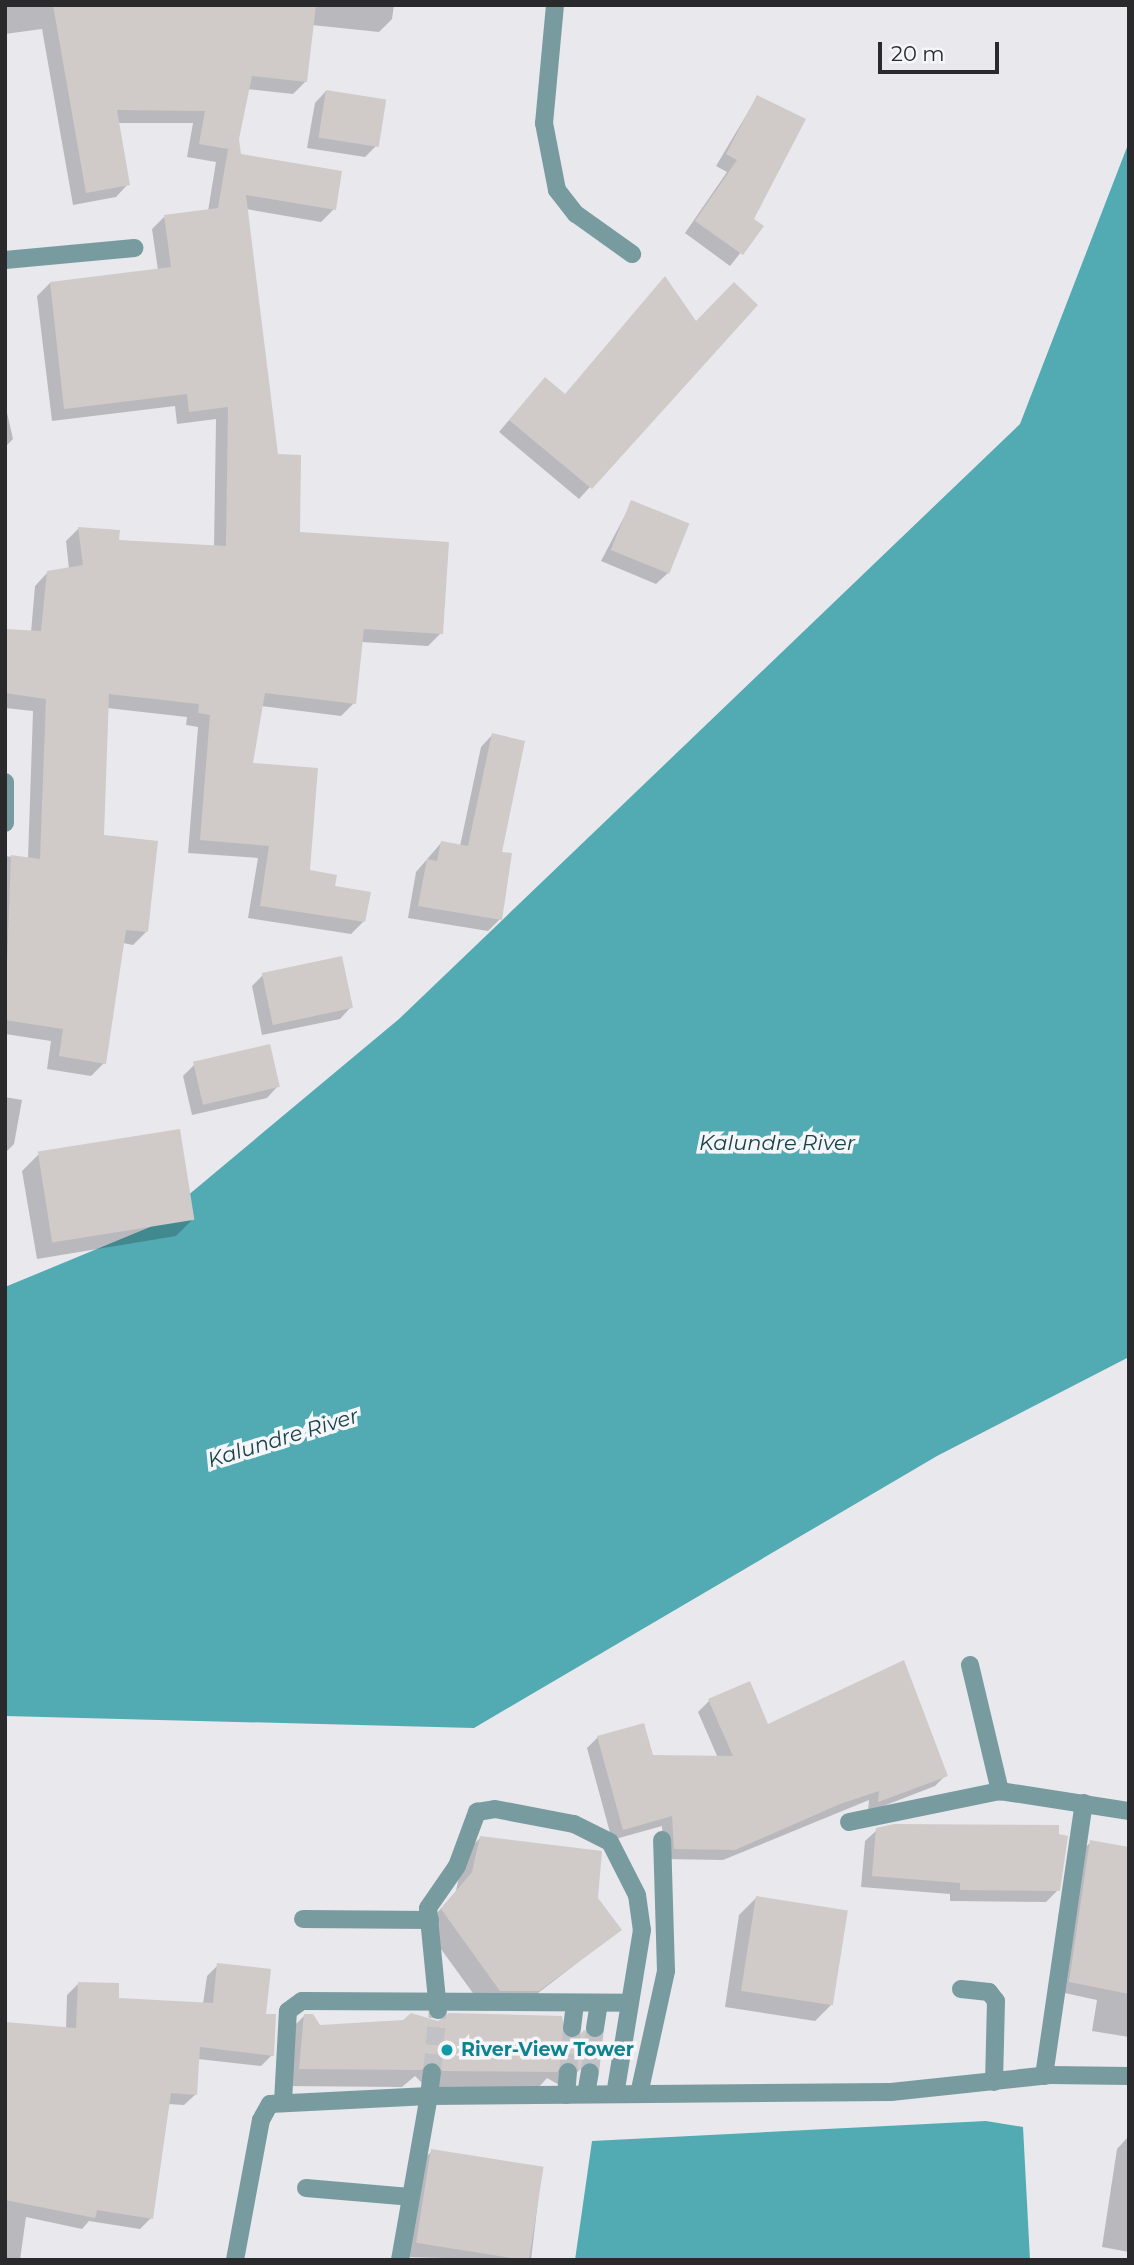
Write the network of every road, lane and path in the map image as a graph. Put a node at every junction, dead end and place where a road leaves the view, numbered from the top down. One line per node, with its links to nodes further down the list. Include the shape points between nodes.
1 (555, 5): 3 (street, via 544,123 557,190 576,214)
2 (134, 248): 4 (street)
3 (632, 254)
4 (5, 260)
5 (5, 782): 6 (street)
6 (5, 823)
7 (970, 1665): 8 (street)
8 (1000, 1791): 9 (street); 11 (street)
9 (1084, 1803): 10 (street); 25 (street)
10 (1129, 1811)
11 (849, 1822)
12 (662, 1840): 30 (street, via 666,1971)
13 (303, 1919): 14 (street)
14 (430, 1920): 18 (street, via 433,1892 457,1866 477,1812 495,1809 574,1824 610,1842 637,1895 642,1930); 19 (street)
15 (961, 1989): 27 (street, via 989,1992 996,2001)
16 (575, 2003): 17 (street); 19 (street); 20 (street)
17 (599, 2003): 18 (street); 21 (street)
18 (630, 2003): 29 (street)
19 (436, 2006): 33 (street, via 302,2001 288,2011)
20 (572, 2028)
21 (595, 2028)
22 (428, 2072): 32 (street)
23 (568, 2072): 31 (street)
24 (590, 2072): 28 (street)
25 (1044, 2076): 26 (street); 27 (street)
26 (1129, 2076)
27 (995, 2082): 30 (street, via 891,2092)
28 (586, 2094): 29 (street); 31 (street)
29 (615, 2094): 30 (street)
30 (639, 2094)
31 (566, 2095): 32 (street)
32 (425, 2096): 33 (street); 35 (street)
33 (283, 2102): 36 (street, via 271,2104 261,2120)
34 (306, 2188): 35 (street)
35 (410, 2197): 37 (street)
36 (235, 2260)
37 (400, 2260)

